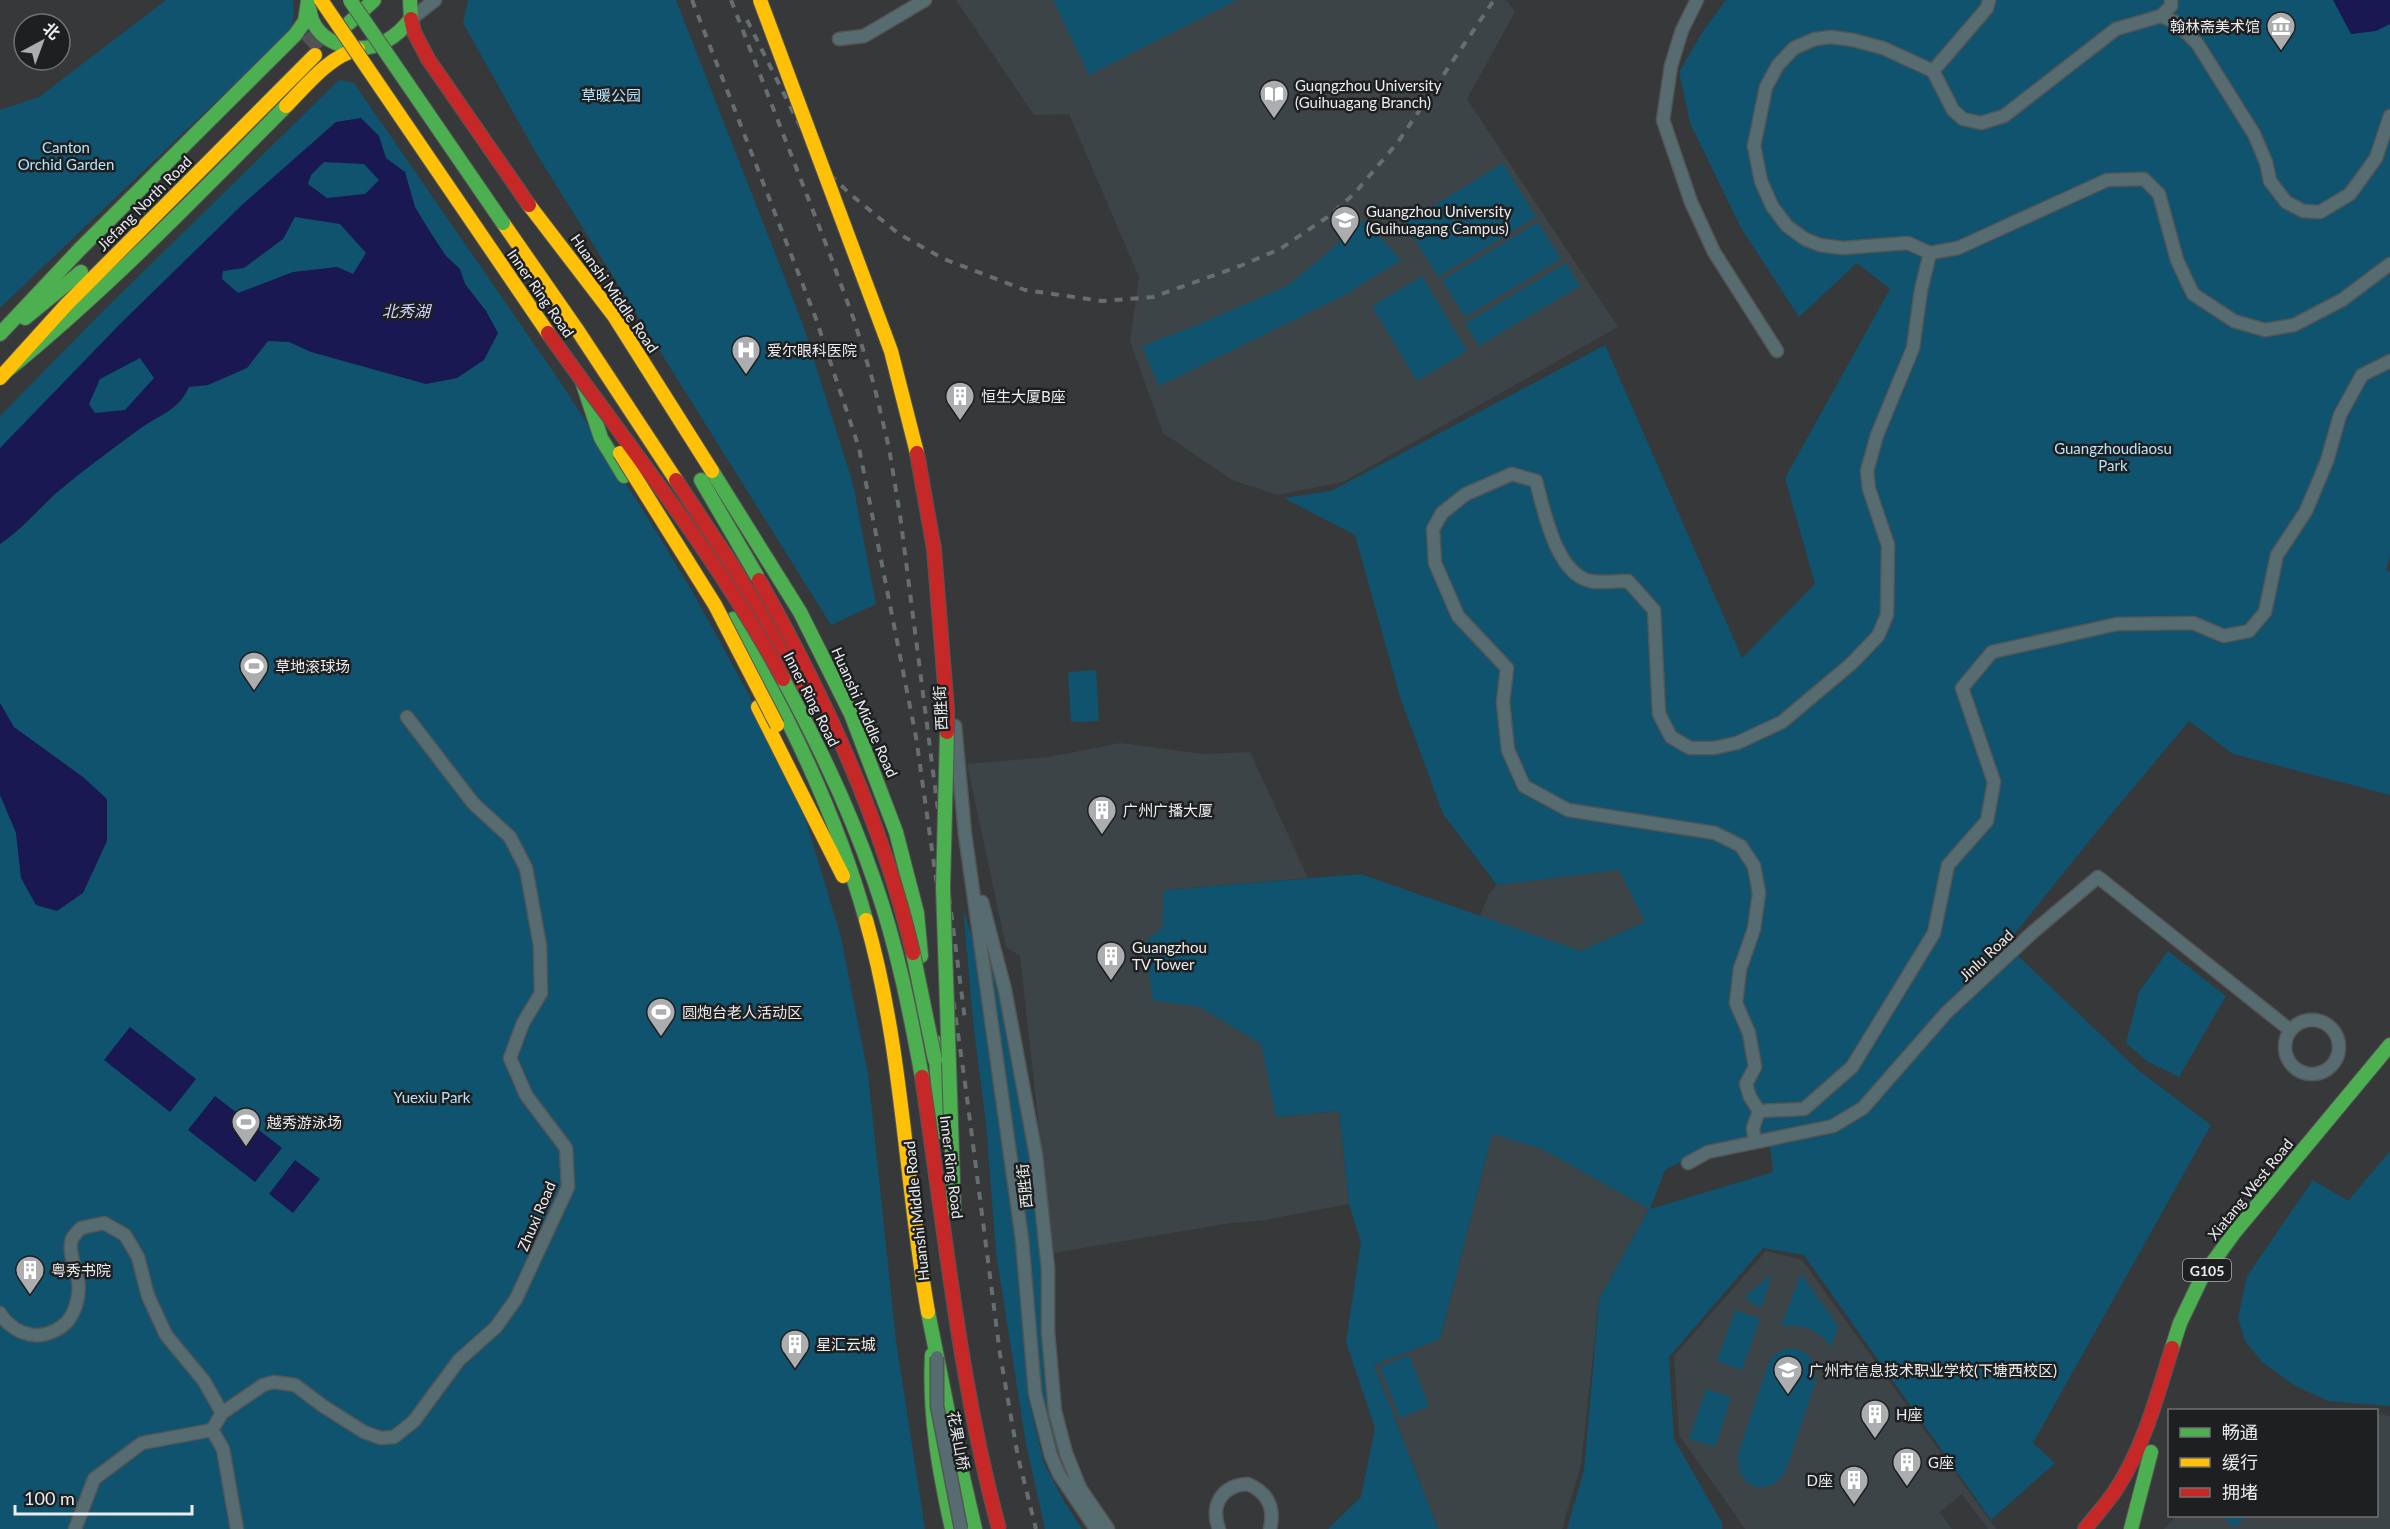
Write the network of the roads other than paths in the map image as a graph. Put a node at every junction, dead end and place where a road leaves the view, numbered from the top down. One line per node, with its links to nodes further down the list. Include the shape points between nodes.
1 (311, 0): 17 (main road, via 312,18 323,34 339,45); 24 (main road, Inner Ring Road, bridge); 25 (main road, via 296,35 67,263)
2 (350, 0): 21 (main road, bridge)
3 (357, 0): 5 (main road, via 341,22)
4 (364, 0): 21 (main road, Inner Ring Road)
5 (374, 0)
6 (410, 0): 15 (main road, Huanshi Middle Road)
7 (419, 0): 15 (main road)
8 (435, 0): 15 (street)
9 (760, 0): 45 (main road, bridge, via 891,351 917,451 934,549 946,710 943,888)
10 (925, 0): 16 (street, via 864,36)
11 (1697, 0): 26 (street, via 1671,66 1663,120 1691,202 1714,252)
12 (1989, 0): 18 (street, via 1987,8)
13 (2171, 0): 14 (street, via 2171,6)
14 (2161, 16): 18 (street, via 2116,29 2004,116 1981,123 1963,119 1953,110); 19 (street, via 2175,22 2197,43 2254,134 2270,181 2286,202 2303,211 2320,212 2350,194 2376,158)
15 (411, 19): 17 (main road, via 382,43); 20 (main road, Huanshi Middle Road, via 428,59)
16 (839, 39)
17 (358, 49): 28 (main road, via 331,62 97,296); 29 (main road, Huanshi Middle Road)
18 (1933, 71): 22 (street, via 1883,48 1831,37 1815,39 1794,48 1778,65 1766,87 1754,146 1761,181 1772,206 1787,226 1804,239 1843,248 1908,243)
19 (2390, 116)
20 (508, 177): 30 (main road, Inner Ring Road, via 683,450); 34 (main road, Huanshi Middle Road, via 614,316 800,612 838,685 869,758 896,832)
21 (508, 220): 30 (main road, Inner Ring Road); 36 (main road, via 734,568 804,685 873,839 900,937)
22 (1930, 253): 23 (street, via 1958,248 2108,180 2144,178 2159,194 2177,260 2193,294 2234,321 2265,330 2294,325 2342,300); 42 (street, via 1913,348 1877,435 1867,471 1888,545 1887,615 1878,636 1851,664 1782,722 1737,743 1714,748 1690,748 1671,737 1659,714 1654,610 1628,581 1588,581 1564,564 1536,481 1512,474 1466,494 1442,513 1433,529 1436,563 1458,616 1507,668 1503,702 1508,750 1524,786 1568,810 1715,833 1741,846 1754,866 1759,893 1740,969 1736,1003 1749,1033 1755,1067 1746,1084)
23 (2390, 264)
24 (538, 319): 35 (main road, bridge, via 715,605 854,887); 60 (main road, Inner Ring Road, bridge, via 652,474 767,649 825,760 861,843 893,942 916,1036 961,1353)
25 (0, 336): 28 (main road, Jiefang North Road, via 81,272 312,50 66,304)
26 (1777, 351)
27 (2390, 361): 42 (street, via 2362,375 2340,415 2328,461 2306,511 2277,555 2265,612 2249,631 2224,636 2193,623 2117,624 1992,652 1974,672 1962,688 1994,782 1987,821 1948,865 1934,933 1852,1067 1804,1108)
28 (5, 373)
29 (583, 384): 35 (main road, via 601,438 732,658); 35 (main road, Huanshi Middle Road, via 716,592 774,691 825,796)
30 (759, 580): 45 (main road, Inner Ring Road, bridge, via 844,743 894,878 930,1027)
31 (947, 581): 33 (street, 西胜街)
32 (407, 717): 50 (street, Zhuxi Road, via 473,802 510,837 526,868 540,946 541,993 523,1023 510,1058 526,1095 566,1148 568,1186 516,1299 496,1327 459,1360 414,1421 394,1437 381,1438 364,1432 295,1385 284,1383 263,1385)
33 (965, 834): 62 (street, 西胜街, via 1022,1239 1035,1393 1059,1474); 63 (street, 西胜街, via 1005,990 1036,1155 1048,1269 1048,1332 1055,1411 1080,1488)
34 (917, 913): 36 (main road, Huanshi Middle Road, via 921,980); 40 (main road, via 934,1024)
35 (871, 934): 47 (main road, Huanshi Middle Road, via 886,999 915,1235)
36 (913, 1023): 41 (main road, Huanshi Middle Road)
37 (2290, 1030): 37 (street, via 2304,1020 2322,1021 2339,1041 2337,1059 2315,1074 2297,1070 2286,1056); 43 (street, Jinlu Road, via 2098,877 1946,1013 1863,1108 1833,1126)
38 (2390, 1046): 66 (main road, Xiatang West Road / G105, via 2202,1277 2180,1323 2137,1449 2117,1488)
39 (2390, 1063): 49 (main road, Xiatang West Road / G105, via 2227,1263 2197,1314)
40 (939, 1105): 41 (main road); 61 (main road, via 956,1272 982,1424)
41 (922, 1106): 59 (main road, Huanshi Middle Road, via 945,1316)
42 (1759, 1111): 43 (street, via 1753,1128)
43 (1755, 1142): 44 (street, Jinlu Road, via 1708,1152)
44 (1688, 1163)
45 (955, 1213): 61 (main road, Inner Ring Road, via 976,1370)
46 (0, 1313): 50 (street, via 24,1333 46,1335 62,1328 74,1314 77,1292 72,1239 81,1228 104,1223 125,1235 138,1257 148,1296 166,1335 204,1381)
47 (933, 1338): 48 (main road, Huanshi Middle Road); 56 (main road, via 931,1424)
48 (937, 1357): 57 (street, 花果山桥, bridge, via 937,1406); 58 (main road, Huanshi Middle Road)
49 (2179, 1373)
50 (222, 1413): 51 (street)
51 (212, 1430): 54 (street, via 142,1443 94,1479); 55 (street, via 223,1449)
52 (2158, 1437): 53 (main road)
53 (2151, 1452): 67 (main road); 68 (main road)
54 (75, 1529)
55 (237, 1529)
56 (952, 1529)
57 (962, 1529)
58 (975, 1529)
59 (989, 1529)
60 (999, 1529)
61 (1009, 1529)
62 (1096, 1529)
63 (1108, 1529)
64 (1219, 1529): 65 (street, via 1216,1502 1233,1486 1248,1484 1263,1493 1270,1504)
65 (1270, 1529)
66 (2085, 1529)
67 (2102, 1529)
68 (2131, 1529)

